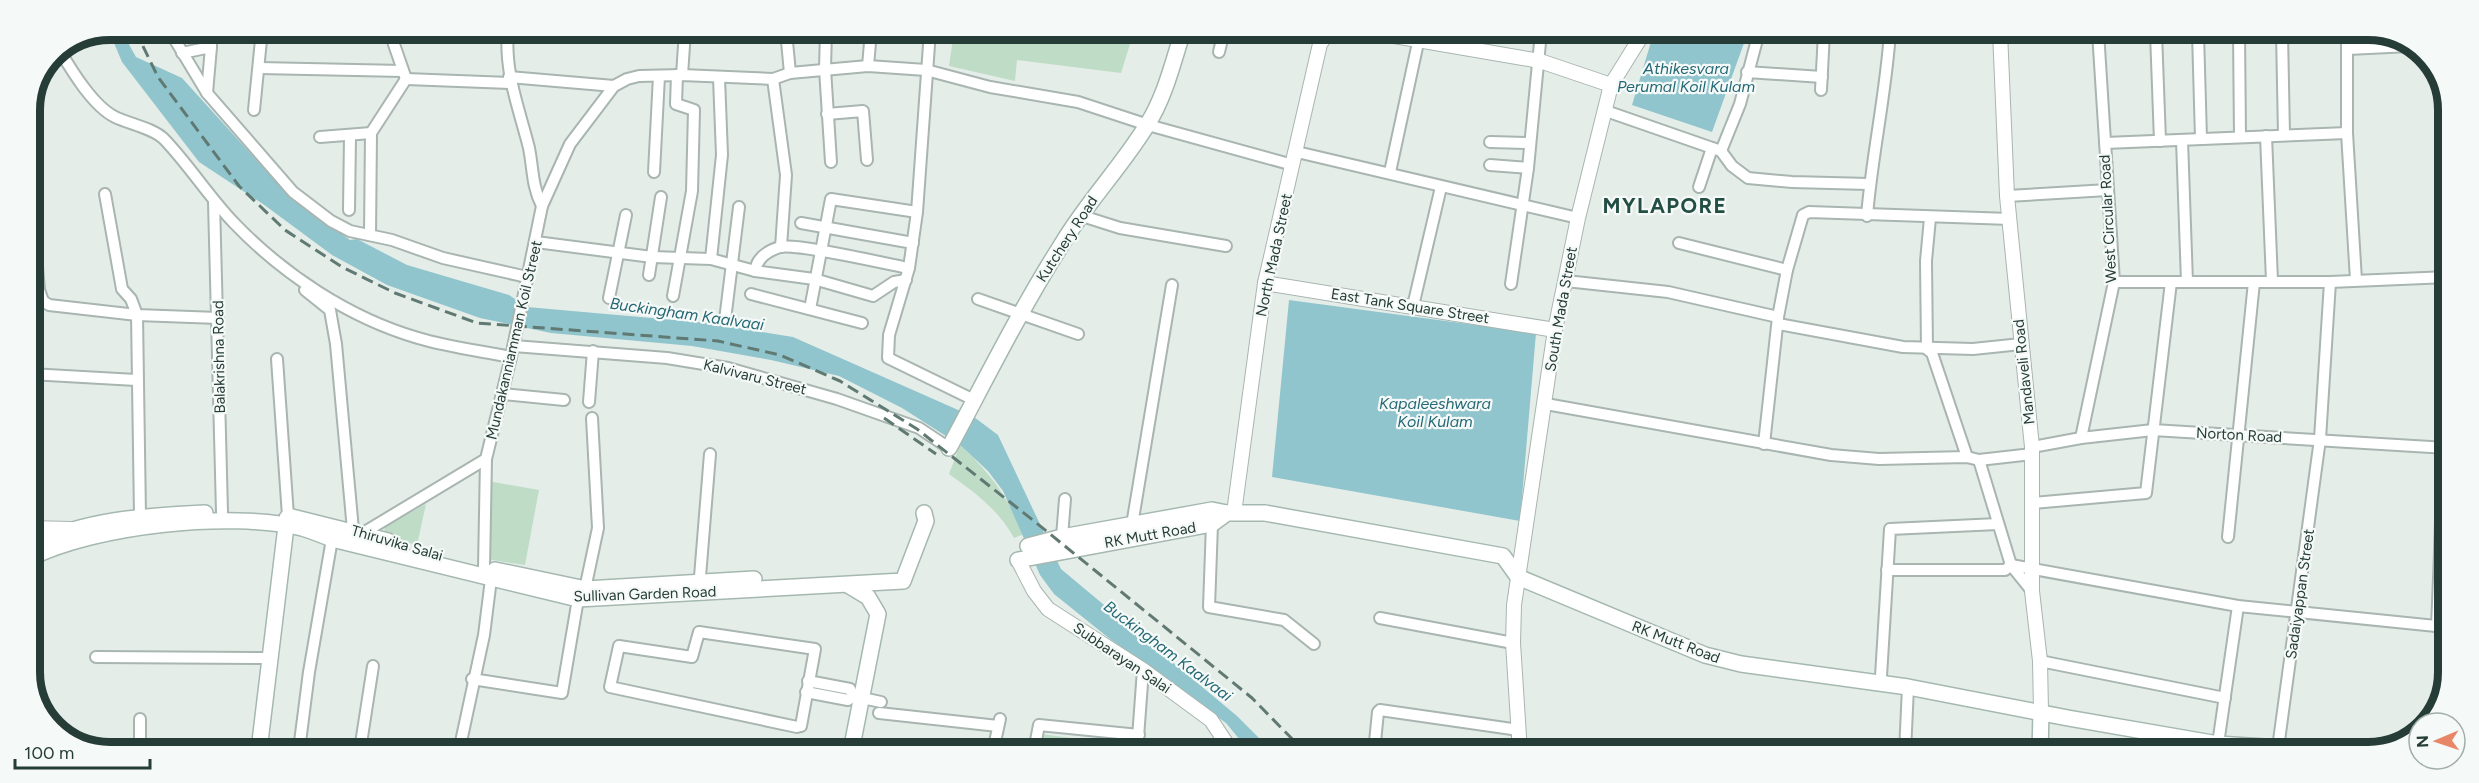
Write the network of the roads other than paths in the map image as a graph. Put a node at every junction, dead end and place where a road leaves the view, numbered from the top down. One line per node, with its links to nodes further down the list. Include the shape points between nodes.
1 (175, 41): 32 (street)
2 (211, 41): 28 (street)
3 (261, 41): 36 (street)
4 (393, 41): 41 (street)
5 (508, 41): 47 (street)
6 (684, 41): 43 (street)
7 (787, 41): 40 (street)
8 (826, 41): 37 (street)
9 (870, 41): 35 (street)
10 (929, 41): 38 (street)
11 (1180, 41): 55 (main road, Kutchery Road)
12 (1222, 41): 31 (street)
13 (1320, 41): 70 (street, North Mada Street)
14 (1421, 41): 76 (street)
15 (1445, 41): 34 (street)
16 (1540, 41): 34 (street)
17 (1638, 41): 48 (street)
18 (1756, 41): 39 (street)
19 (1824, 41): 44 (street)
20 (1889, 41): 77 (street)
21 (2000, 41): 82 (street, Mandaveli Road)
22 (2099, 41): 68 (street, West Circular Road)
23 (2156, 41): 65 (street)
24 (2198, 41): 63 (street)
25 (2239, 41): 62 (street)
26 (2282, 41): 58 (street)
27 (2348, 41): 30 (street)
28 (211, 47): 32 (street); 51 (street)
29 (2396, 47): 30 (street)
30 (2348, 49): 57 (street)
31 (1219, 52)
32 (182, 53): 51 (street)
33 (64, 58): 84 (street, via 76,79 112,116 162,138)
34 (1539, 61): 48 (street); 67 (street)
35 (868, 66): 37 (street); 38 (street)
36 (259, 68): 41 (street); 52 (street)
37 (825, 69): 40 (street); 54 (street)
38 (926, 70): 55 (street, via 990,87 1078,102); 89 (street)
39 (1747, 72): 44 (street); 69 (street, via 1740,104)
40 (790, 73): 46 (street)
41 (405, 75): 47 (street); 56 (street)
42 (659, 75): 43 (street); 49 (street, via 639,76); 75 (street)
43 (679, 75): 45 (street); 107 (street, via 676,104 694,110 692,191)
44 (1822, 77): 50 (street)
45 (719, 78): 46 (street); 108 (street, via 722,156)
46 (773, 79): 103 (street, via 786,175)
47 (509, 80): 49 (street); 86 (street)
48 (1611, 85): 53 (street, South Mada Street)
49 (614, 86): 86 (street, Mundakanniamman Koil Street, via 570,144)
50 (1821, 90)
51 (207, 93): 98 (street, via 293,192 331,221)
52 (254, 110)
53 (1606, 111): 69 (street); 93 (street, South Mada Street)
54 (827, 114): 71 (street, via 863,111); 72 (street)
55 (1148, 125): 70 (street); 91 (main road, Kutchery Road)
56 (371, 133): 59 (street); 98 (street)
57 (2347, 133): 58 (street); 119 (street)
58 (2284, 135): 60 (street)
59 (350, 136): 61 (street); 88 (street)
60 (2266, 136): 62 (street); 121 (street)
61 (320, 137)
62 (2240, 137): 63 (street)
63 (2201, 139): 64 (street)
64 (2182, 140): 65 (street); 124 (street)
65 (2160, 141): 68 (street)
66 (1490, 142): 67 (street)
67 (1528, 143): 74 (street)
68 (2105, 143): 80 (street, West Circular Road)
69 (1716, 150): 77 (street, via 1748,178); 79 (street)
70 (1295, 159): 76 (street); 127 (street, North Mada Street)
71 (867, 160)
72 (831, 162)
73 (1490, 165): 74 (street)
74 (1527, 168): 85 (street)
75 (654, 172)
76 (1390, 172): 78 (street)
77 (1869, 184): 92 (street)
78 (1441, 187): 85 (street); 135 (street)
79 (1699, 187)
80 (2108, 190): 82 (street); 122 (street, West Circular Road)
81 (105, 194): 138 (street, via 122,290 131,299)
82 (2007, 196): 95 (street, Mandaveli Road)
83 (662, 197): 106 (street)
84 (214, 202): 139 (street, Balakrishna Road); 149 (street, via 260,249 321,293 418,338)
85 (1522, 205): 93 (street); 128 (street)
86 (542, 206): 99 (street, Mundakanniamman Koil Street)
87 (739, 207): 109 (street)
88 (349, 210)
89 (917, 212): 97 (street, via 831,199); 100 (street)
90 (626, 215): 104 (street)
91 (1079, 215): 102 (street, via 1120,228); 137 (main road, Kutchery Road)
92 (1867, 216): 94 (street); 111 (street, via 1809,213 1801,218)
93 (1578, 218): 120 (street, South Mada Street)
94 (1930, 218): 95 (street); 147 (street, via 1926,261)
95 (2010, 219): 145 (street, Mandaveli Road)
96 (801, 223): 97 (street)
97 (825, 227): 100 (street); 105 (street)
98 (370, 235): 115 (street, via 443,258)
99 (536, 242): 104 (street); 115 (street, Mundakanniamman Koil Street)
100 (913, 243): 110 (street)
101 (1679, 243): 111 (street)
102 (1226, 246)
103 (781, 247): 105 (street); 112 (street, via 761,256)
104 (620, 251): 106 (street); 133 (street)
105 (820, 251): 110 (street); 117 (street)
106 (652, 257): 107 (street); 114 (street)
107 (682, 257): 108 (street); 132 (street)
108 (711, 259): 109 (street)
109 (734, 263): 112 (street); 140 (street)
110 (909, 268): 118 (street)
111 (1787, 270): 141 (street)
112 (755, 271): 117 (street)
113 (286, 275): 183 (street, via 330,310)
114 (649, 275)
115 (527, 277): 146 (street, Mundakanniamman Koil Street)
116 (2438, 277): 119 (street)
117 (814, 279): 118 (street, via 873,296 894,282); 136 (street)
118 (906, 280): 156 (street, via 889,335 888,358)
119 (2356, 280): 126 (street)
120 (1566, 281): 141 (street, via 1668,292); 143 (street, South Mada Street)
121 (2272, 281): 125 (street); 126 (street)
122 (2114, 282): 123 (street); 161 (street, West Circular Road)
123 (2171, 282): 124 (street); 159 (street)
124 (2187, 282): 125 (street)
125 (2254, 282): 160 (street)
126 (2330, 282): 162 (street, Sadaiyappan Street)
127 (1265, 283): 135 (street, East Tank Square Street); 175 (street, North Mada Street)
128 (1511, 284)
129 (1173, 285): 180 (street)
130 (40, 294): 138 (street, via 49,305)
131 (751, 294): 136 (street)
132 (673, 296)
133 (609, 298)
134 (978, 299): 137 (street)
135 (1413, 306): 143 (street, East Tank Square Street)
136 (810, 309): 142 (street)
137 (1019, 314): 144 (street); 156 (main road, Kutchery Road)
138 (137, 315): 139 (street); 152 (street)
139 (218, 318): 173 (street, Balakrishna Road)
140 (725, 320)
141 (1778, 320): 147 (street); 164 (street)
142 (862, 323)
143 (1555, 330): 157 (street, South Mada Street)
144 (1078, 334)
145 (2021, 344): 147 (street); 166 (street, Mandaveli Road)
146 (514, 346): 148 (street, Kalvivaru Street); 149 (street, Mundakanniamman Koil Street)
147 (1928, 349): 168 (street)
148 (593, 351): 155 (street); 163 (street, Kalvivaru Street, via 729,368 837,399 919,428)
149 (512, 357): 153 (street, Mundakanniamman Koil Street)
150 (276, 359): 177 (street)
151 (40, 375): 152 (street)
152 (136, 380): 176 (street)
153 (503, 394): 154 (street); 169 (street, Mundakanniamman Koil Street)
154 (564, 400)
155 (589, 402)
156 (972, 402): 163 (main road, Kutchery Road)
157 (1546, 404): 164 (street, Norton Road); 194 (street, South Mada Street)
158 (592, 418): 199 (street, via 598,528)
159 (2153, 430): 160 (street, Norton Road); 161 (street, Norton Road); 172 (street, via 2146,493)
160 (2239, 435): 162 (street, Norton Road); 184 (street)
161 (2080, 438): 166 (street, Norton Road)
162 (2320, 439): 165 (street, Norton Road); 201 (street, Sadaiyappan Street)
163 (951, 444)
164 (1764, 444): 168 (street, Norton Road, via 1879,459)
165 (2438, 446)
166 (2032, 451): 170 (street, Norton Road); 172 (street, Mandaveli Road)
167 (710, 454): 197 (street)
168 (1967, 457): 170 (street, Norton Road)
169 (486, 459): 183 (street, Mundakanniamman Koil Street); 193 (street)
170 (1979, 460): 179 (street)
171 (1065, 499): 185 (street)
172 (2033, 502): 191 (street, Mandaveli Road)
173 (222, 512): 176 (main road, Thiruvika Salai); 177 (main road, Thiruvika Salai, via 262,512)
174 (924, 513): 196 (main road, Sullivan Garden Road, via 926,521 903,581)
175 (1230, 513): 178 (main road, RK Mutt Road); 180 (main road, via 1212,510); 194 (main road, RK Mutt Road, via 1265,513 1503,556)
176 (140, 516): 182 (main road, Thiruvika Salai)
177 (287, 521): 183 (main road, Thiruvika Salai); 186 (main road); 188 (main road, via 142,528 89,537); 207 (main road)
178 (1212, 524): 189 (main road, RK Mutt Road); 205 (street, via 1209,607 1284,620)
179 (1998, 524): 190 (street); 192 (street, via 1890,529)
180 (1132, 525): 185 (main road)
181 (41, 528): 182 (street)
182 (71, 529): 187 (main road, Thiruvika Salai)
183 (358, 536): 186 (main road); 193 (main road, Thiruvika Salai)
184 (2228, 537)
185 (1061, 538): 189 (main road)
186 (332, 539): 223 (street)
187 (41, 542)
188 (41, 554)
189 (1026, 555): 210 (street, Subbarayan Salai, via 1034,591 1048,609)
190 (2011, 565): 191 (street); 192 (street, via 2005,570); 198 (street)
191 (2032, 569): 198 (street, Mandaveli Road); 200 (street)
192 (1887, 570): 211 (street)
193 (487, 574): 199 (main road, Thiruvika Salai); 212 (street, via 484,635)
194 (1518, 577): 204 (street, South Mada Street); 214 (main road, RK Mutt Road, via 1705,656)
195 (754, 579): 197 (main road, Thiruvika Salai)
196 (847, 585): 197 (main road, Sullivan Garden Road); 215 (main road, via 868,597 879,614)
197 (699, 587): 199 (main road, Thiruvika Salai)
198 (2032, 591): 208 (street, Mandaveli Road)
199 (582, 594): 212 (street, via 562,693)
200 (2238, 606): 201 (street); 216 (street)
201 (2298, 612): 203 (street); 237 (street, Sadaiyappan Street)
202 (1380, 618): 204 (street)
203 (2438, 627)
204 (1513, 643): 219 (street, South Mada Street)
205 (1314, 644)
206 (96, 657): 207 (street)
207 (270, 658): 222 (main road)
208 (2040, 661): 216 (street); 217 (street, Mandaveli Road)
209 (373, 666): 224 (street)
210 (1143, 670): 220 (street); 230 (street, Subbarayan Salai, via 1211,720)
211 (1881, 676)
212 (472, 679): 225 (street)
213 (807, 686): 213 (street, via 801,726 797,728 609,684 619,646 692,657 699,632 813,648); 215 (street, via 850,689)
214 (1908, 687): 217 (main road, RK Mutt Road); 233 (street)
215 (858, 697): 226 (main road); 227 (street, via 880,708 999,722)
216 (2225, 698): 236 (street)
217 (2041, 711): 234 (main road); 235 (main road, RK Mutt Road)
218 (140, 719): 221 (street)
219 (1519, 730): 231 (street, via 1380,710); 232 (street, South Mada Street)
220 (1139, 735): 228 (street, via 1039,725); 229 (street)
221 (140, 742)
222 (260, 742)
223 (300, 742)
224 (361, 742)
225 (461, 742)
226 (852, 742)
227 (995, 742)
228 (1036, 742)
229 (1138, 742)
230 (1225, 742)
231 (1375, 742)
232 (1520, 742)
233 (1905, 742)
234 (2040, 742)
235 (2206, 742)
236 (2218, 742)
237 (2279, 742)

